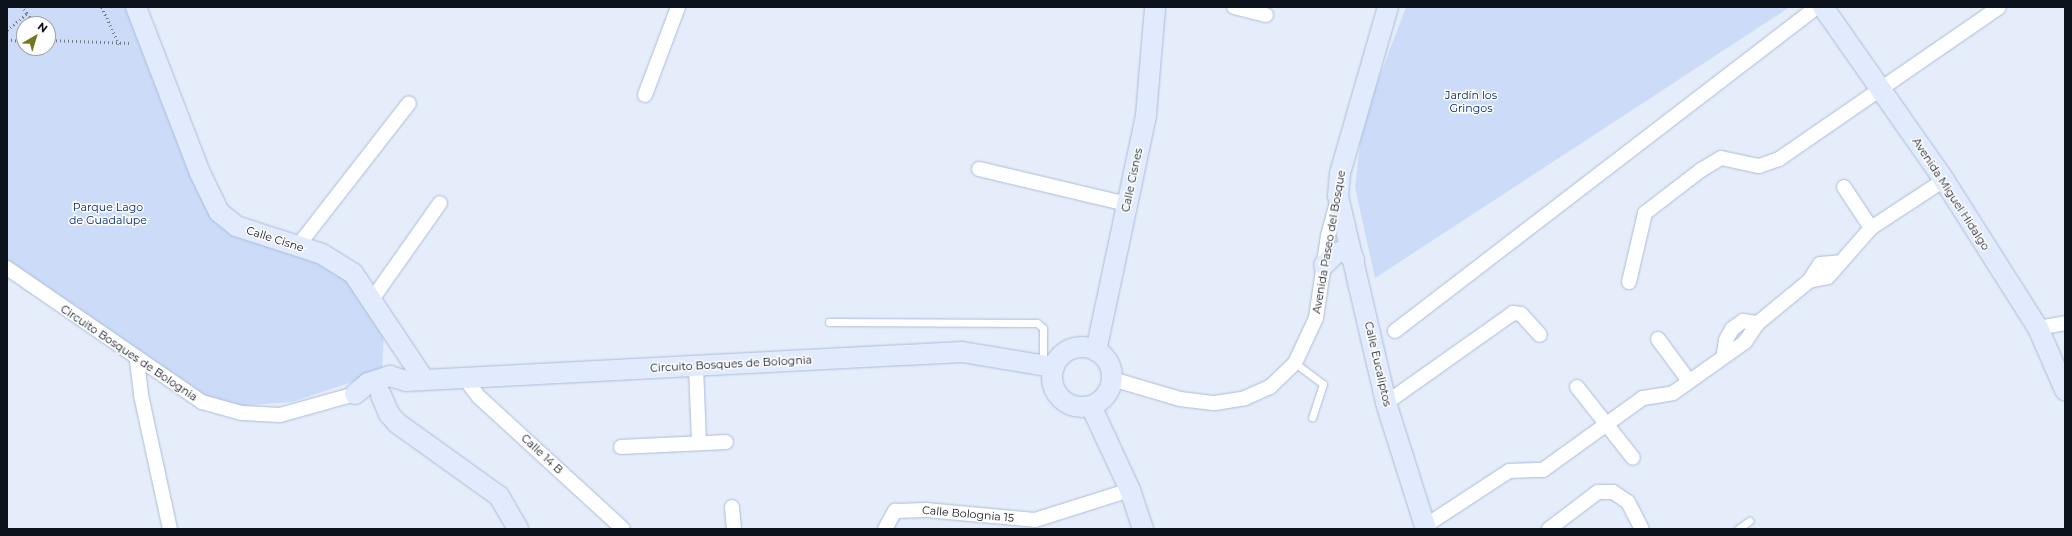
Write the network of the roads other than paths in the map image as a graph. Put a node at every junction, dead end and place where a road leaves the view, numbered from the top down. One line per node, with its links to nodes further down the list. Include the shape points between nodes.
1 (136, 7): 23 (main road, Calle Cisne, via 219,212 236,226)
2 (678, 7): 14 (street)
3 (1155, 7): 21 (main road, Calle Cisnes, via 1146,115)
4 (1234, 7): 11 (street)
5 (1376, 7): 12 (main road, Avenida Paseo del Bosque, via 1357,64)
6 (1388, 7): 12 (main road)
7 (1400, 7): 12 (main road, Avenida Paseo del Bosque, via 1380,69)
8 (1817, 7): 32 (street)
9 (1823, 7): 13 (main road, Avenida Miguel Hidalgo)
10 (1999, 7): 13 (street)
11 (1266, 15)
12 (1362, 88): 19 (main road, Avenida Paseo del Bosque, via 1340,173)
13 (1881, 89): 17 (main road, Avenida Miguel Hidalgo); 27 (street, via 1778,159 1759,166 1721,158 1701,170 1645,214)
14 (645, 95)
15 (409, 103): 23 (street)
16 (979, 169): 21 (street)
17 (1944, 180): 22 (street); 31 (main road, Avenida Miguel Hidalgo)
18 (1844, 187): 22 (street)
19 (1338, 196): 24 (main road, Calle Eucaliptos); 25 (street, Avenida Paseo del Bosque)
20 (440, 203): 28 (street)
21 (1127, 204): 35 (main road, Calle Cisnes)
22 (1870, 228): 43 (street, via 1828,277 1809,282 1758,323 1745,342 1724,353)
23 (297, 247): 28 (main road, Calle Cisne, via 338,261 353,273)
24 (1354, 258): 25 (main road, via 1344,251 1336,253); 48 (main road, Calle Eucaliptos)
25 (1324, 265): 37 (street, Avenida Paseo del Bosque, via 1316,318)
26 (7, 268): 36 (street, Circuito Bosques de Bolognia)
27 (1629, 282)
28 (372, 298): 41 (main road, Calle Cisne)
29 (829, 322): 38 (lane, via 1037,323 1043,328)
30 (2065, 323): 31 (street)
31 (2038, 328): 45 (main road, Avenida Miguel Hidalgo)
32 (1396, 331)
33 (1540, 336): 48 (street, via 1521,314 1513,313)
34 (1658, 339): 43 (street)
35 (1096, 351): 38 (main road, via 1072,349); 42 (main road, via 1108,363)
36 (138, 361): 46 (street, Circuito Bosques de Bolognia, via 202,402 242,413 280,415); 60 (street, via 141,395)
37 (1295, 363): 42 (street, Avenida Paseo del Bosque, via 1270,387 1245,398 1215,403 1180,399); 50 (lane, via 1323,384)
38 (1049, 366): 39 (main road, Circuito Bosques de Bolognia, via 962,352); 49 (main road, via 1052,383 1062,400 1081,407)
39 (696, 367): 40 (main road, Circuito Bosques de Bolognia); 53 (street)
40 (463, 376): 41 (main road, Circuito Bosques de Bolognia); 62 (street, Calle 14 B, via 479,397)
41 (415, 379): 46 (main road, Circuito Bosques de Bolognia, via 390,376 368,383); 47 (main road, Circuito Bosques de Bolognia)
42 (1112, 379): 49 (main road, via 1106,396)
43 (1689, 381): 51 (street, via 1672,393 1643,398)
44 (1577, 387): 51 (street)
45 (2065, 390)
46 (355, 394): 47 (main road, Circuito Bosques de Bolognia)
47 (381, 396): 61 (main road, via 389,414 398,423 499,496)
48 (1386, 403): 59 (main road, Calle Eucaliptos)
49 (1091, 406): 56 (main road)
50 (1312, 417)
51 (1607, 424): 55 (street); 59 (street, via 1543,470 1509,471)
52 (726, 442): 53 (street)
53 (699, 443): 54 (street)
54 (621, 447)
55 (1633, 458)
56 (1130, 490): 64 (street, Calle Bolognia 15, via 1035,520 926,510 895,511); 65 (main road)
57 (732, 507): 63 (street)
58 (1749, 521): 68 (lane)
59 (1426, 527)
60 (170, 529)
61 (518, 529)
62 (623, 529)
63 (734, 529)
64 (885, 529)
65 (1143, 529)
66 (1549, 529): 67 (street, via 1598,492 1613,492 1628,502)
67 (1642, 529)
68 (1738, 529)

